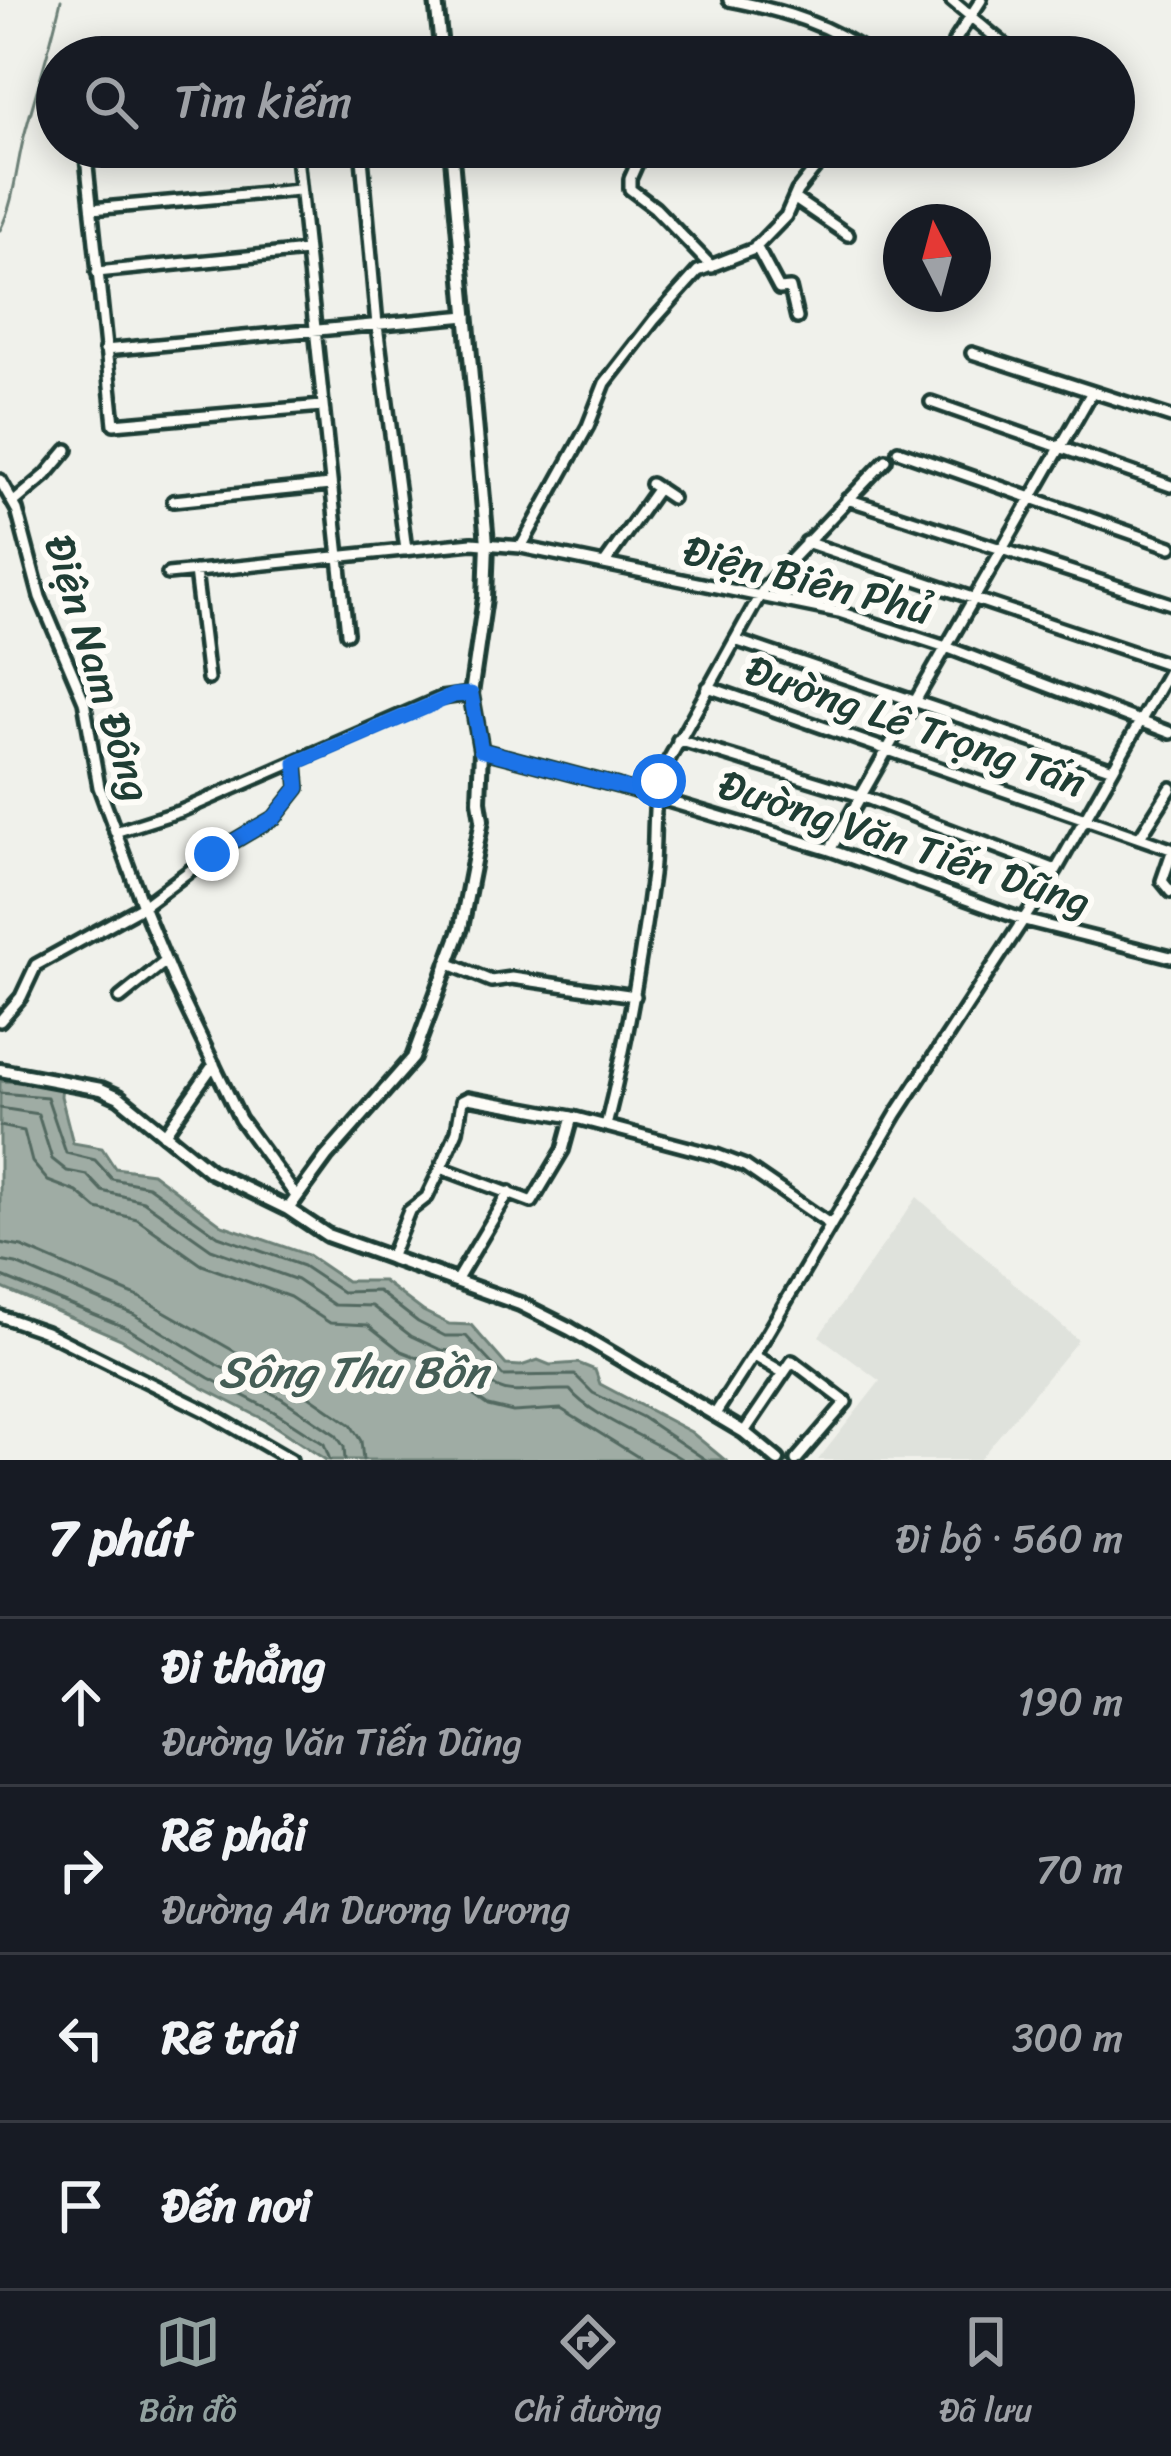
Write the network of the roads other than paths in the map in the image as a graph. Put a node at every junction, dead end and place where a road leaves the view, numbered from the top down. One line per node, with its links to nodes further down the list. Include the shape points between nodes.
1 (436, 0): 6 (main road)
2 (729, 0): 7 (street, via 792,13)
3 (951, 0): 5 (street)
4 (981, 0): 5 (street)
5 (970, 17): 8 (street); 9 (street)
6 (440, 36)
7 (835, 36)
8 (958, 36)
9 (993, 36)
10 (87, 168): 18 (street)
11 (297, 168): 16 (street)
12 (363, 168): 26 (street)
13 (453, 168): 24 (main road)
14 (635, 168): 22 (street, via 628,186)
15 (816, 168): 17 (street)
16 (298, 190): 18 (street); 21 (street)
17 (795, 199): 19 (street); 20 (street)
18 (92, 209): 23 (street)
19 (848, 235)
20 (757, 246): 22 (street); 25 (street, via 779,290 790,286)
21 (306, 251): 23 (street); 27 (street)
22 (712, 267): 48 (street, via 683,288 604,383)
23 (97, 272): 28 (street)
24 (467, 316): 26 (street); 47 (main road)
25 (797, 318)
26 (377, 325): 27 (street); 50 (street)
27 (314, 329): 28 (street); 32 (street)
28 (105, 350): 32 (street, via 118,426)
29 (972, 352): 30 (street)
30 (1092, 392): 33 (street); 34 (street)
31 (931, 402): 34 (street)
32 (322, 406): 39 (street)
33 (1171, 417)
34 (1060, 447): 40 (street); 41 (street)
35 (67, 450): 45 (street)
36 (898, 451): 41 (street)
37 (886, 460): 43 (street)
38 (0, 479): 45 (street, Điện Nam Đông)
39 (330, 484): 44 (street); 52 (street)
40 (1171, 486)
41 (1033, 495): 49 (street); 51 (street)
42 (673, 498): 53 (street, via 655,486)
43 (847, 499): 46 (street); 51 (street)
44 (173, 501)
45 (14, 503): 78 (street, Điện Nam Đông, via 40,597 84,701)
46 (806, 542): 56 (street); 57 (street)
47 (488, 543): 48 (street, Điện Biên Phủ); 50 (street, Điện Biên Phủ); 65 (main road)
48 (521, 547): 53 (street, Điện Biên Phủ)
49 (1171, 547)
50 (406, 550): 52 (street, Điện Biên Phủ)
51 (1002, 550): 57 (street); 58 (street)
52 (339, 557): 54 (street, Điện Biên Phủ); 59 (street)
53 (604, 564): 56 (street, Điện Biên Phủ)
54 (195, 571): 55 (street, Điện Biên Phủ); 63 (street)
55 (168, 574)
56 (758, 596): 60 (street); 61 (street, Điện Biên Phủ)
57 (974, 598): 61 (street); 62 (street)
58 (1171, 604)
59 (347, 633)
60 (735, 640): 64 (street); 66 (street)
61 (946, 647): 66 (street); 67 (street, Điện Biên Phủ)
62 (1171, 666): 67 (street)
63 (208, 679)
64 (708, 687): 69 (street); 70 (street, Đường Lê Trọng Tấn)
65 (471, 694): 71 (main road); 72 (street, via 441,698)
66 (915, 702): 70 (street); 73 (street)
67 (1140, 724): 68 (street, Điện Biên Phủ); 73 (street)
68 (1171, 733)
69 (678, 740): 75 (street); 76 (street)
70 (888, 749): 76 (street); 77 (street, Đường Lê Trọng Tấn)
71 (481, 750): 75 (street, Đường Văn Tiến Dũng); 88 (main road, via 479,853)
72 (296, 763): 78 (street); 84 (street, via 298,788 275,817)
73 (1113, 770): 77 (street)
74 (1170, 793): 79 (street)
75 (656, 796): 80 (street, Đường Văn Tiến Dũng); 89 (street)
76 (861, 796): 80 (street); 82 (street)
77 (1085, 819): 79 (street, Đường Lê Trọng Tấn); 82 (street)
78 (115, 832): 84 (street, Điện Nam Đông)
79 (1140, 837): 81 (street, Đường Lê Trọng Tấn)
80 (830, 850): 85 (street, Đường Văn Tiến Dũng)
81 (1171, 852): 83 (street, via 1162,881)
82 (1056, 870): 85 (street)
83 (1171, 892)
84 (142, 906): 87 (street, Điện Nam Đông); 91 (street, via 36,965)
85 (1024, 920): 86 (street, Đường Văn Tiến Dũng); 101 (street)
86 (1171, 957)
87 (166, 962): 90 (street); 92 (street, Điện Nam Đông)
88 (447, 964): 89 (street, via 490,981); 99 (main road, via 412,1058)
89 (635, 996): 95 (street)
90 (120, 998)
91 (0, 1021)
92 (214, 1064): 96 (street); 99 (street, Điện Nam Đông, via 240,1119)
93 (0, 1070): 96 (main road, via 101,1089)
94 (572, 1117): 95 (street); 97 (street, via 467,1097); 98 (street, via 535,1199)
95 (606, 1126): 101 (street, via 745,1166)
96 (164, 1135): 100 (main road, via 210,1171)
97 (441, 1168): 98 (street); 102 (street, via 427,1197 409,1211)
98 (509, 1192): 103 (street)
99 (296, 1196): 100 (main road)
100 (288, 1209): 102 (main road, via 328,1235)
101 (831, 1225): 105 (street)
102 (390, 1258): 103 (main road)
103 (456, 1281): 107 (main road, via 570,1329)
104 (0, 1316): 109 (street, via 206,1411)
105 (753, 1355): 106 (street); 107 (street)
106 (784, 1373): 108 (street); 111 (street, via 792,1361 846,1402)
107 (715, 1414): 108 (main road)
108 (744, 1432): 110 (main road)
109 (291, 1460)
110 (778, 1460)
111 (796, 1460)

